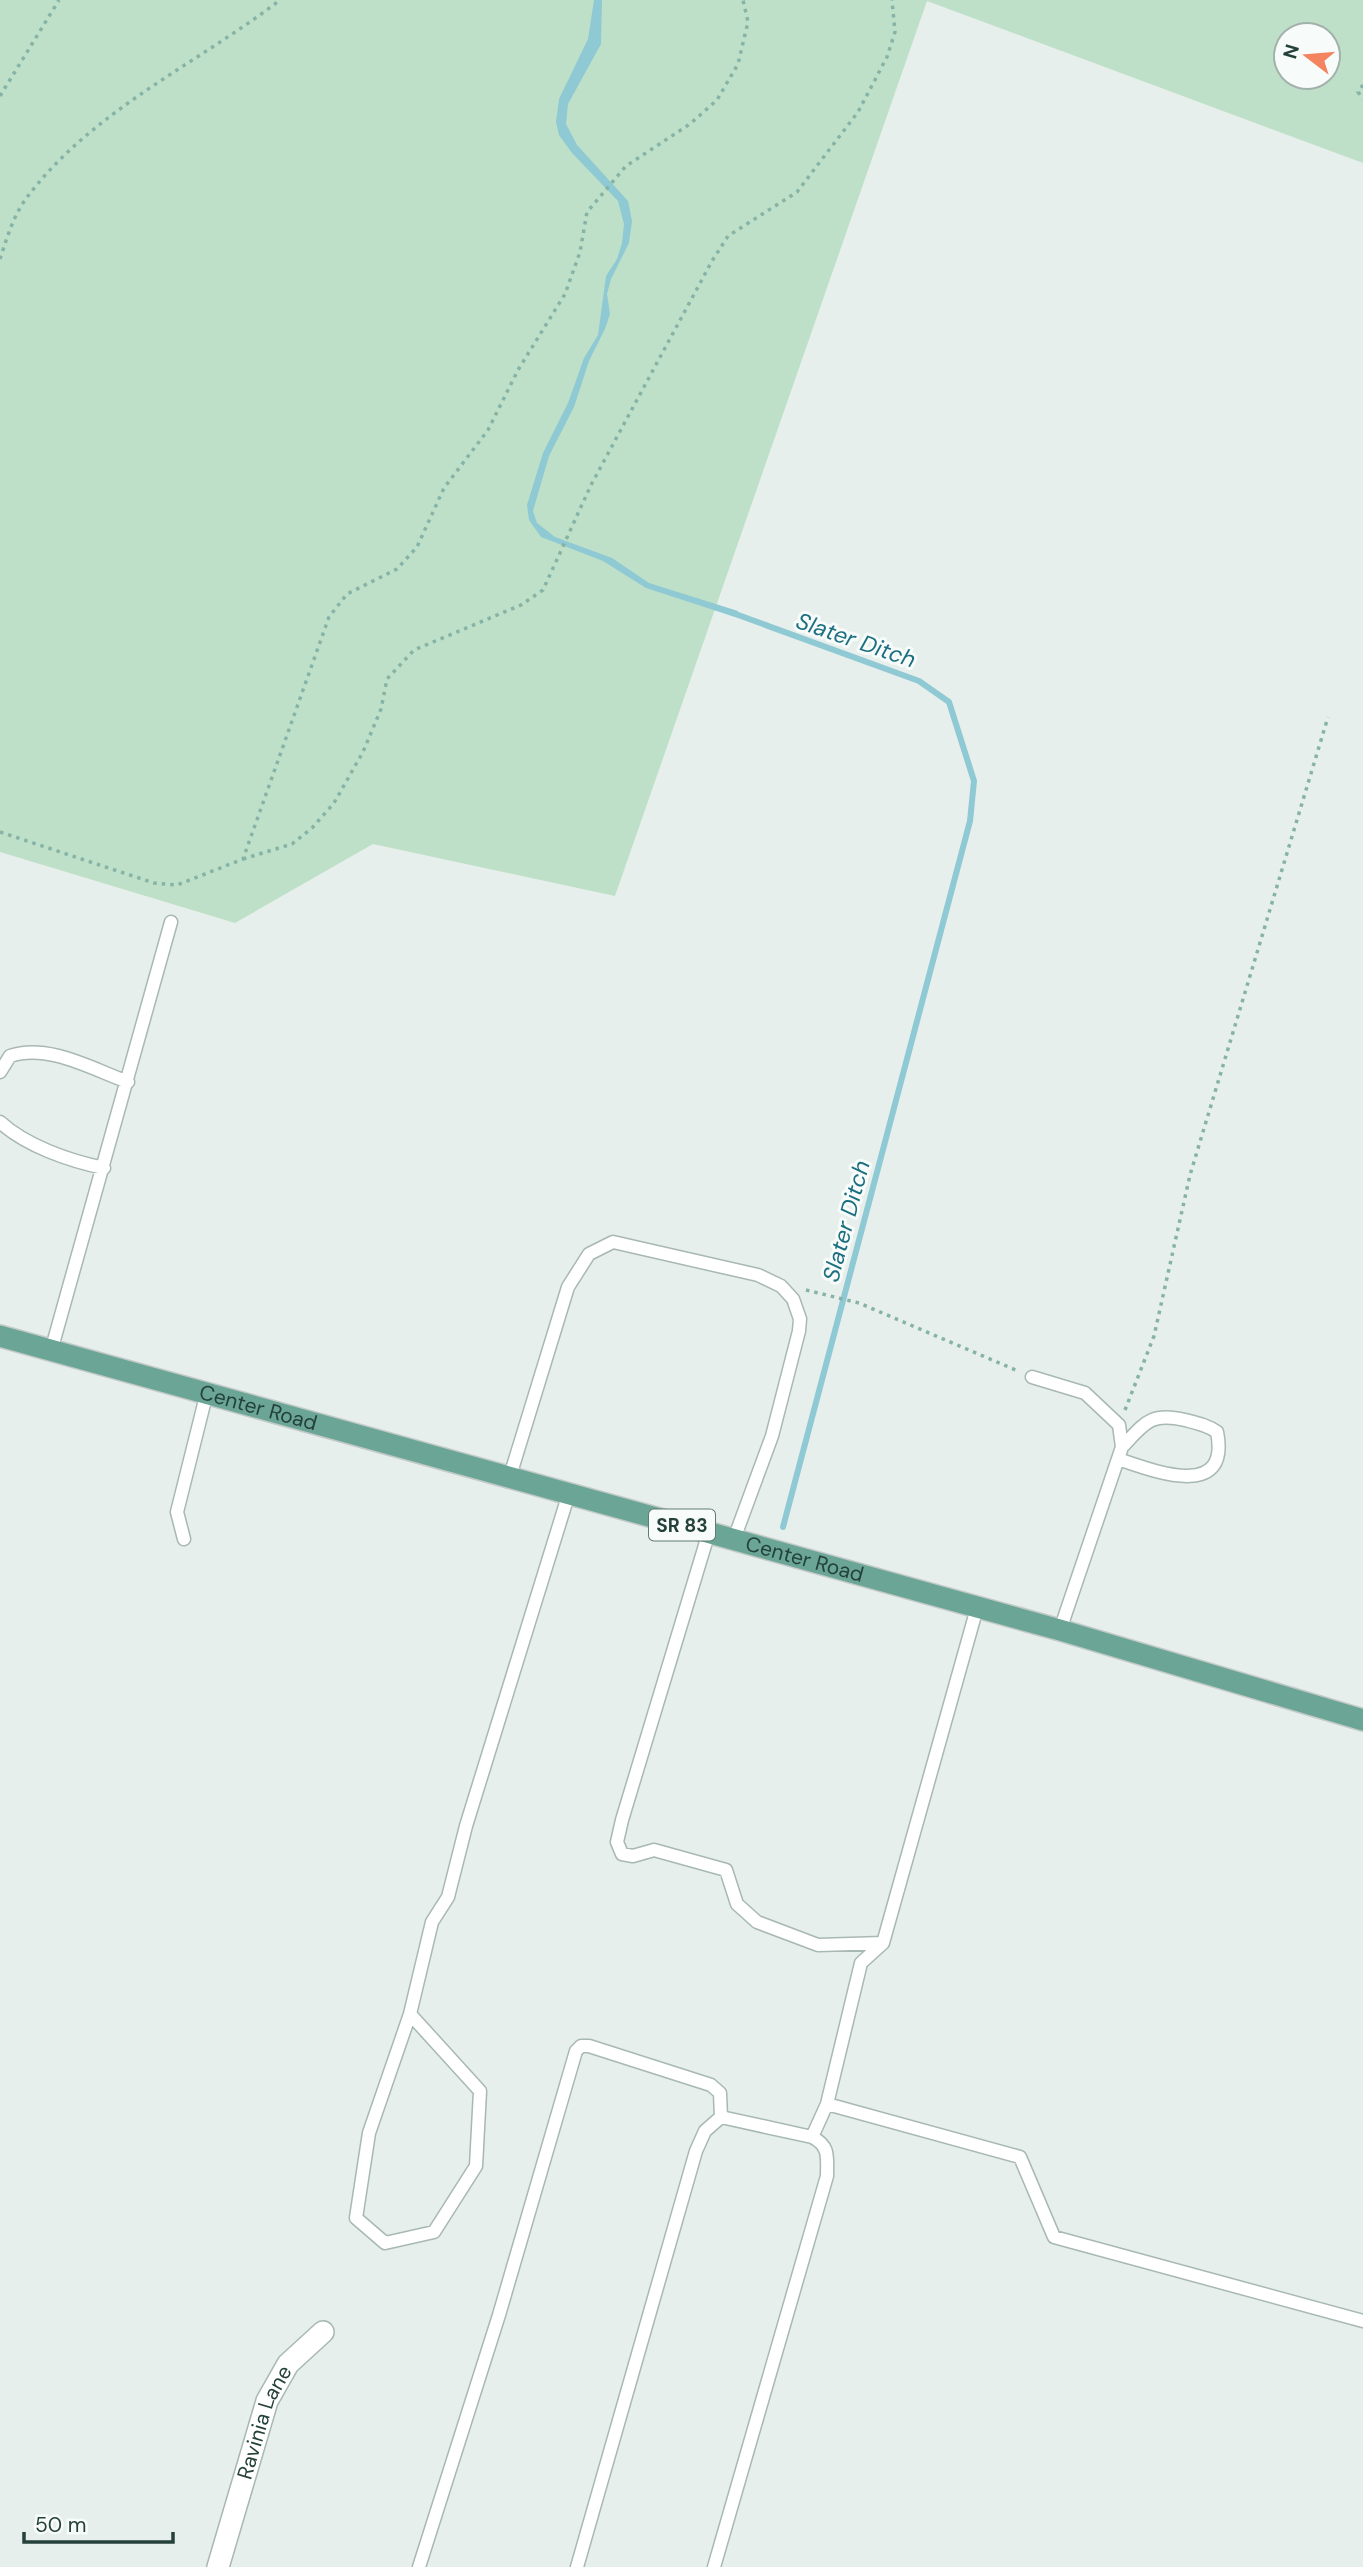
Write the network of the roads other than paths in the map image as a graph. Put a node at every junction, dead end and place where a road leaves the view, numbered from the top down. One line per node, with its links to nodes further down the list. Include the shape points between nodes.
1 (171, 922): 3 (lane)
2 (0, 1072): 3 (lane, via 10,1056 27,1050)
3 (128, 1082): 5 (lane)
4 (0, 1122): 5 (lane, via 11,1132 81,1163)
5 (104, 1168): 7 (lane)
6 (0, 1336): 7 (main road, Center Road / SR 83)
7 (51, 1351): 9 (main road, Center Road / SR 83)
8 (1032, 1377): 10 (lane, via 1085,1393 1119,1425)
9 (207, 1392): 11 (main road, Center Road / SR 83); 14 (lane, via 177,1513)
10 (1120, 1453): 10 (lane, via 1156,1416 1208,1425 1217,1432 1220,1446 1217,1459 1198,1476 1167,1475); 17 (lane)
11 (510, 1476): 12 (main road, Center Road / SR 83); 15 (lane, via 568,1287 589,1254 613,1242 758,1275 781,1286 793,1299 800,1320 772,1436)
12 (569, 1493): 13 (main road, Center Road / SR 83); 20 (lane, via 448,1897 432,1922)
13 (709, 1532): 15 (main road, Center Road / SR 83); 19 (lane, via 622,1820 617,1842 622,1854 654,1850 726,1870 737,1904 757,1922 818,1945)
14 (184, 1539)
15 (734, 1539): 16 (main road, Center Road / SR 83)
16 (977, 1608): 17 (main road, Center Road / SR 83); 19 (lane)
17 (1060, 1630): 18 (main road, Center Road / SR 83)
18 (1363, 1720)
19 (883, 1943): 21 (lane, via 861,1964)
20 (410, 2014): 20 (lane, via 369,2133 356,2218 385,2243 434,2232 476,2166 480,2091)
21 (827, 2104): 23 (lane); 24 (lane, via 1020,2157 1054,2237)
22 (721, 2116): 23 (lane); 27 (lane, via 720,2094 711,2085 589,2046 576,2051); 28 (lane, via 705,2131 696,2151)
23 (812, 2137): 29 (lane, via 824,2143 827,2176)
24 (1363, 2320)
25 (323, 2332): 26 (street, Ravinia Lane, via 288,2364 267,2401)
26 (218, 2567)
27 (419, 2567)
28 (577, 2567)
29 (714, 2567)

